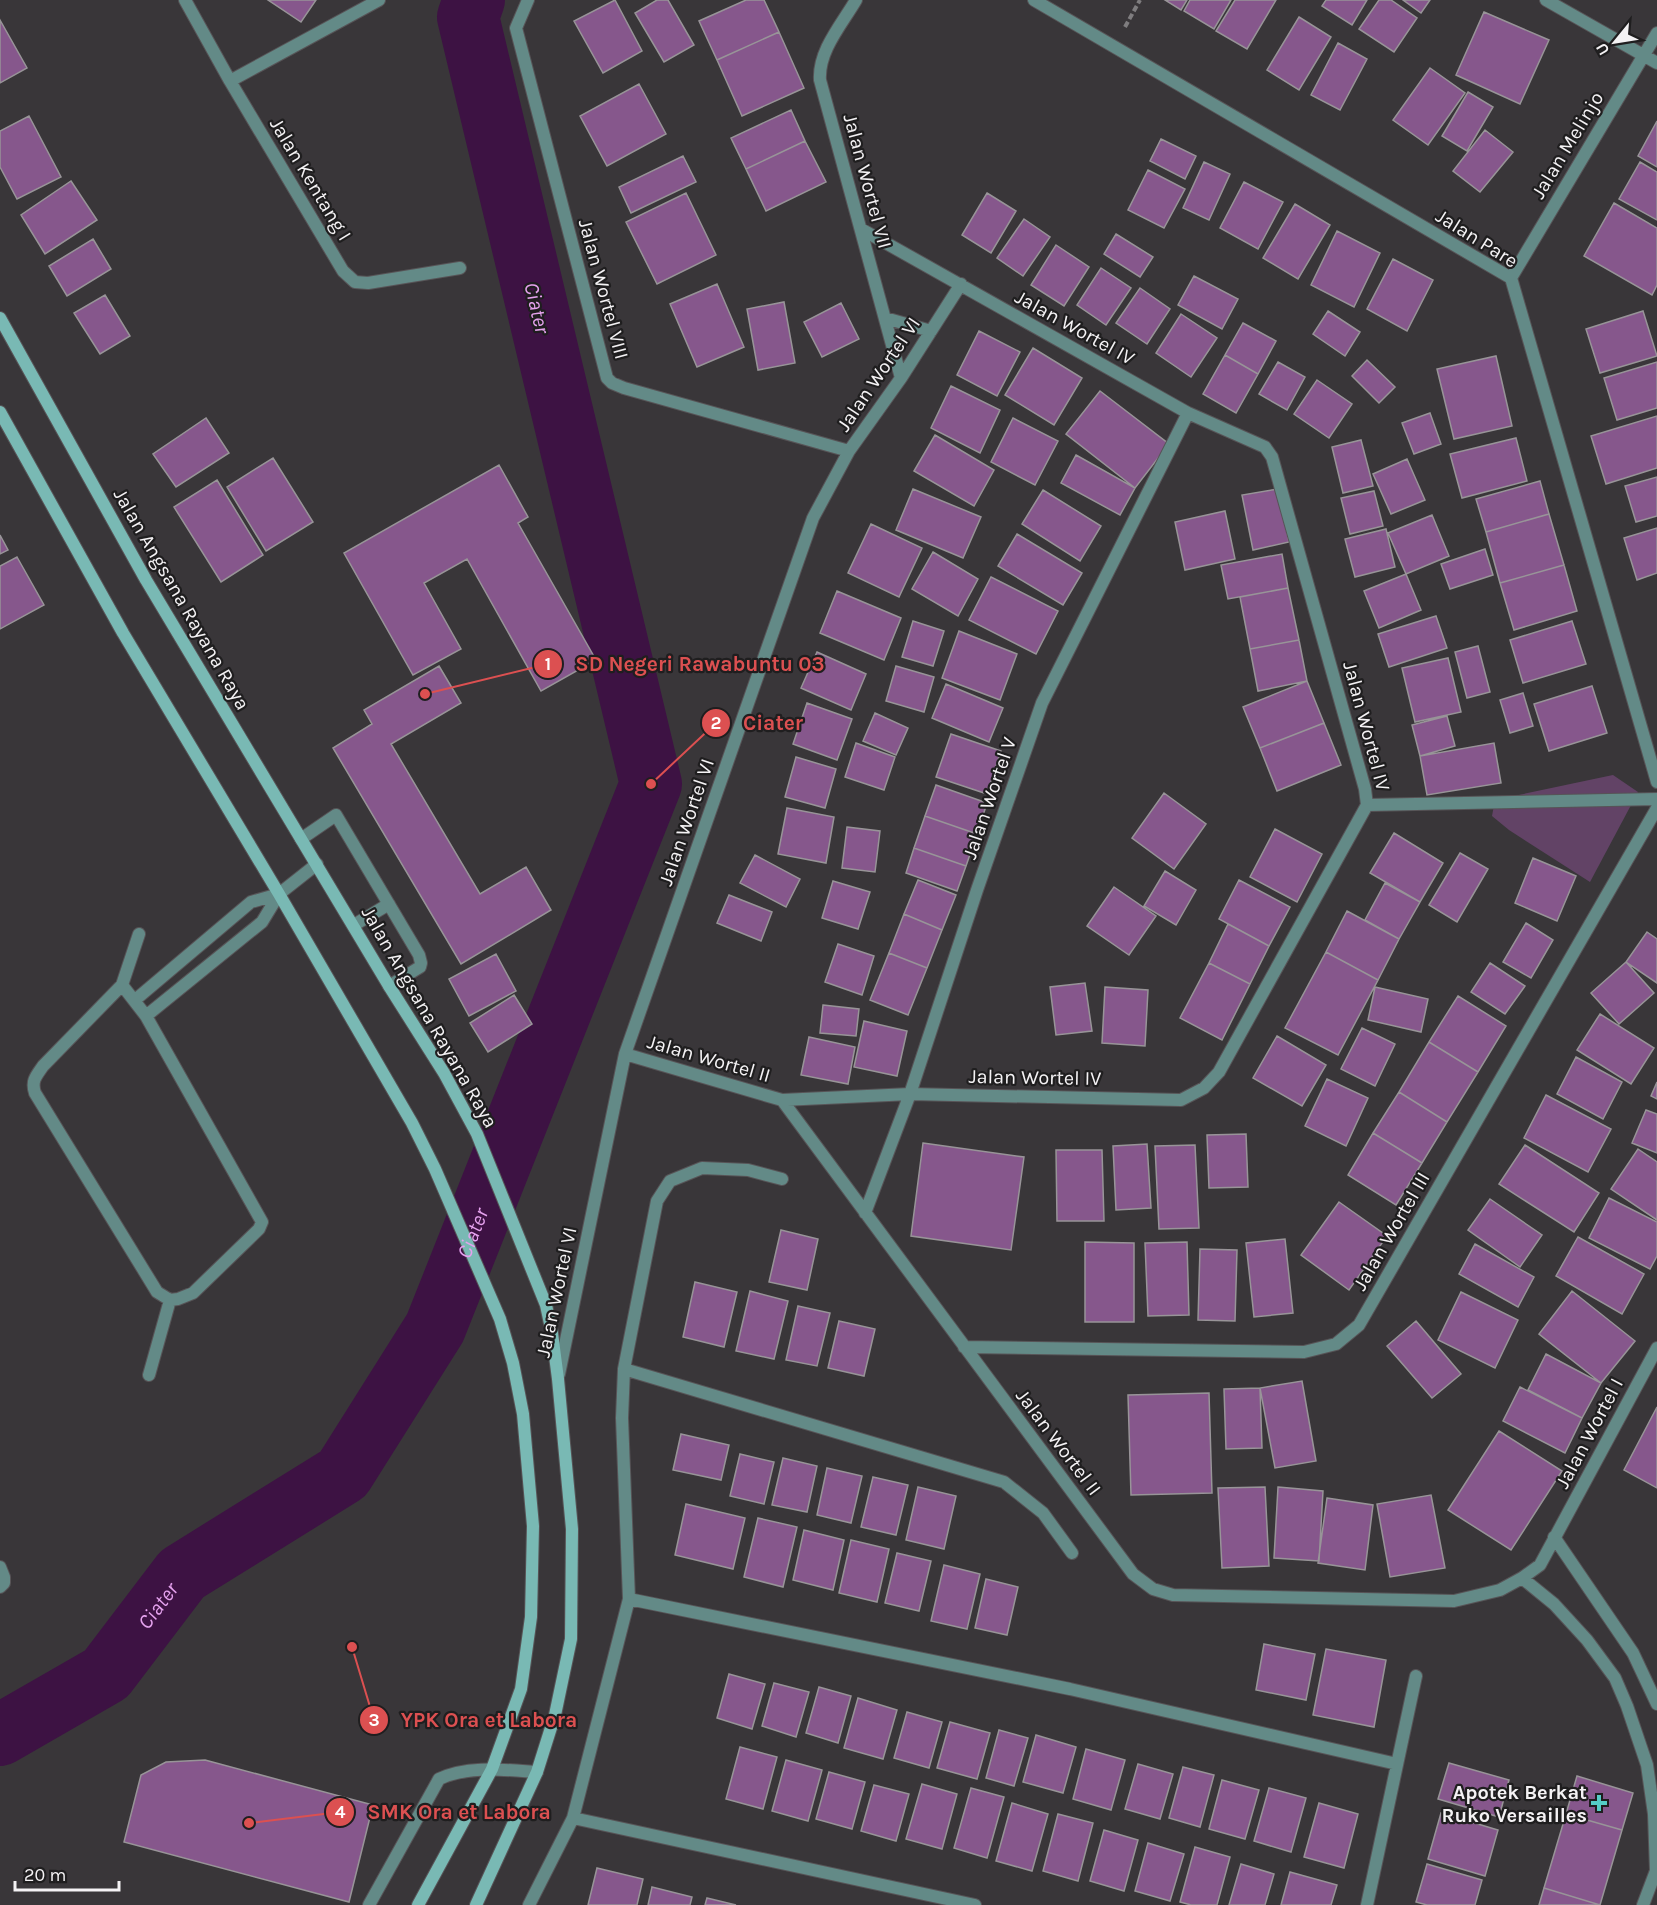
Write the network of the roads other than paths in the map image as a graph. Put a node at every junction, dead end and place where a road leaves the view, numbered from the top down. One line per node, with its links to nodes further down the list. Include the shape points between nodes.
1 (185, 0): 10 (street, Jalan Kentang I)
2 (379, 0): 10 (street)
3 (528, 0): 21 (street, Jalan Wortel VIII, via 516,28 607,378 624,388)
4 (856, 0): 11 (street, Jalan Wortel VII, via 819,68)
5 (1034, 0): 13 (street, Jalan Pare)
6 (1546, 0): 8 (street)
7 (1657, 33): 8 (street, Jalan Melinjo)
8 (1644, 55): 9 (street); 13 (street, Jalan Melinjo)
9 (1657, 63)
10 (230, 81): 12 (street, Jalan Kentang I, via 343,271 355,282)
11 (861, 229): 14 (street, Jalan Wortel IV); 16 (street, Jalan Wortel VII)
12 (460, 268)
13 (1511, 278): 22 (street, Jalan Pare)
14 (961, 285): 17 (street, Jalan Wortel VI); 20 (street, Jalan Wortel IV)
15 (0, 318): 26 (street, Jalan Angsana Rayana Raya, via 146,580)
16 (885, 318): 17 (street); 18 (street, Jalan Wortel VII)
17 (931, 332): 18 (street, Jalan Wortel VI)
18 (901, 378): 21 (street, Jalan Wortel VI)
19 (0, 412): 28 (street, via 123,633)
20 (1188, 413): 24 (street, Jalan Wortel IV, via 1265,447 1272,457); 37 (street, Jalan Wortel V, via 1042,703)
21 (849, 451): 36 (street, Jalan Wortel VI, via 813,518)
22 (1657, 782)
23 (1657, 800): 24 (street)
24 (1367, 805): 37 (street, Jalan Wortel IV, via 1219,1072 1204,1088 1181,1100)
25 (1657, 808): 42 (street, Jalan Wortel III, via 1359,1325 1336,1344 1304,1352)
26 (301, 839): 27 (street, Jalan Angsana Rayana Raya); 29 (street, via 336,815)
27 (316, 864): 28 (street); 30 (street, Jalan Angsana Rayana Raya)
28 (279, 894): 34 (street, via 251,902); 35 (street, via 262,922); 56 (street, via 435,1169 500,1319 513,1363 523,1414 533,1526 531,1617 521,1689)
29 (389, 904): 30 (street); 33 (street, via 421,963)
30 (354, 925): 33 (street, Jalan Angsana Rayana Raya)
31 (139, 934): 32 (street)
32 (122, 985): 34 (street); 41 (street, via 43,1066 33,1086 157,1292)
33 (389, 986): 46 (street, Jalan Angsana Rayana Raya, via 477,1134 541,1290)
34 (135, 1000): 35 (street)
35 (146, 1016): 41 (street, via 262,1222 193,1293)
36 (626, 1054): 38 (street, Jalan Wortel II); 46 (street, Jalan Wortel VI)
37 (910, 1094): 38 (street, Jalan Wortel IV); 40 (street, Jalan Wortel V)
38 (782, 1100): 40 (street, Jalan Wortel II)
39 (782, 1179): 44 (street, via 748,1170 702,1168 670,1181 657,1201)
40 (865, 1213): 42 (street, Jalan Wortel II)
41 (170, 1300): 45 (street)
42 (964, 1347): 50 (street, Jalan Wortel II, via 1133,1574 1153,1589 1173,1595 1454,1601 1500,1590)
43 (1657, 1348): 47 (street, Jalan Wortel I)
44 (624, 1370): 48 (street, via 1004,1482 1043,1512); 52 (street, via 622,1418)
45 (149, 1374)
46 (558, 1378): 57 (street, Jalan Angsana Rayana Raya, via 572,1529 571,1639 555,1715)
47 (1554, 1537): 50 (street, Jalan Wortel II, via 1540,1565); 54 (street, via 1633,1653)
48 (1072, 1553)
49 (0, 1567): 51 (street, via 4,1577)
50 (1522, 1578): 59 (street, via 1554,1604 1615,1678 1647,1765)
51 (0, 1587)
52 (629, 1599): 55 (street, via 1070,1689); 58 (street)
53 (1416, 1676): 55 (street)
54 (1657, 1704)
55 (1397, 1764): 65 (street)
56 (492, 1769): 57 (street); 60 (street, via 439,1779); 61 (street)
57 (537, 1772): 62 (street, Jalan Angsana Rayana Raya)
58 (573, 1818): 63 (street); 64 (street)
59 (1657, 1870): 66 (street)
60 (369, 1905)
61 (418, 1905)
62 (476, 1905)
63 (529, 1905)
64 (975, 1905)
65 (1367, 1905)
66 (1643, 1905)

